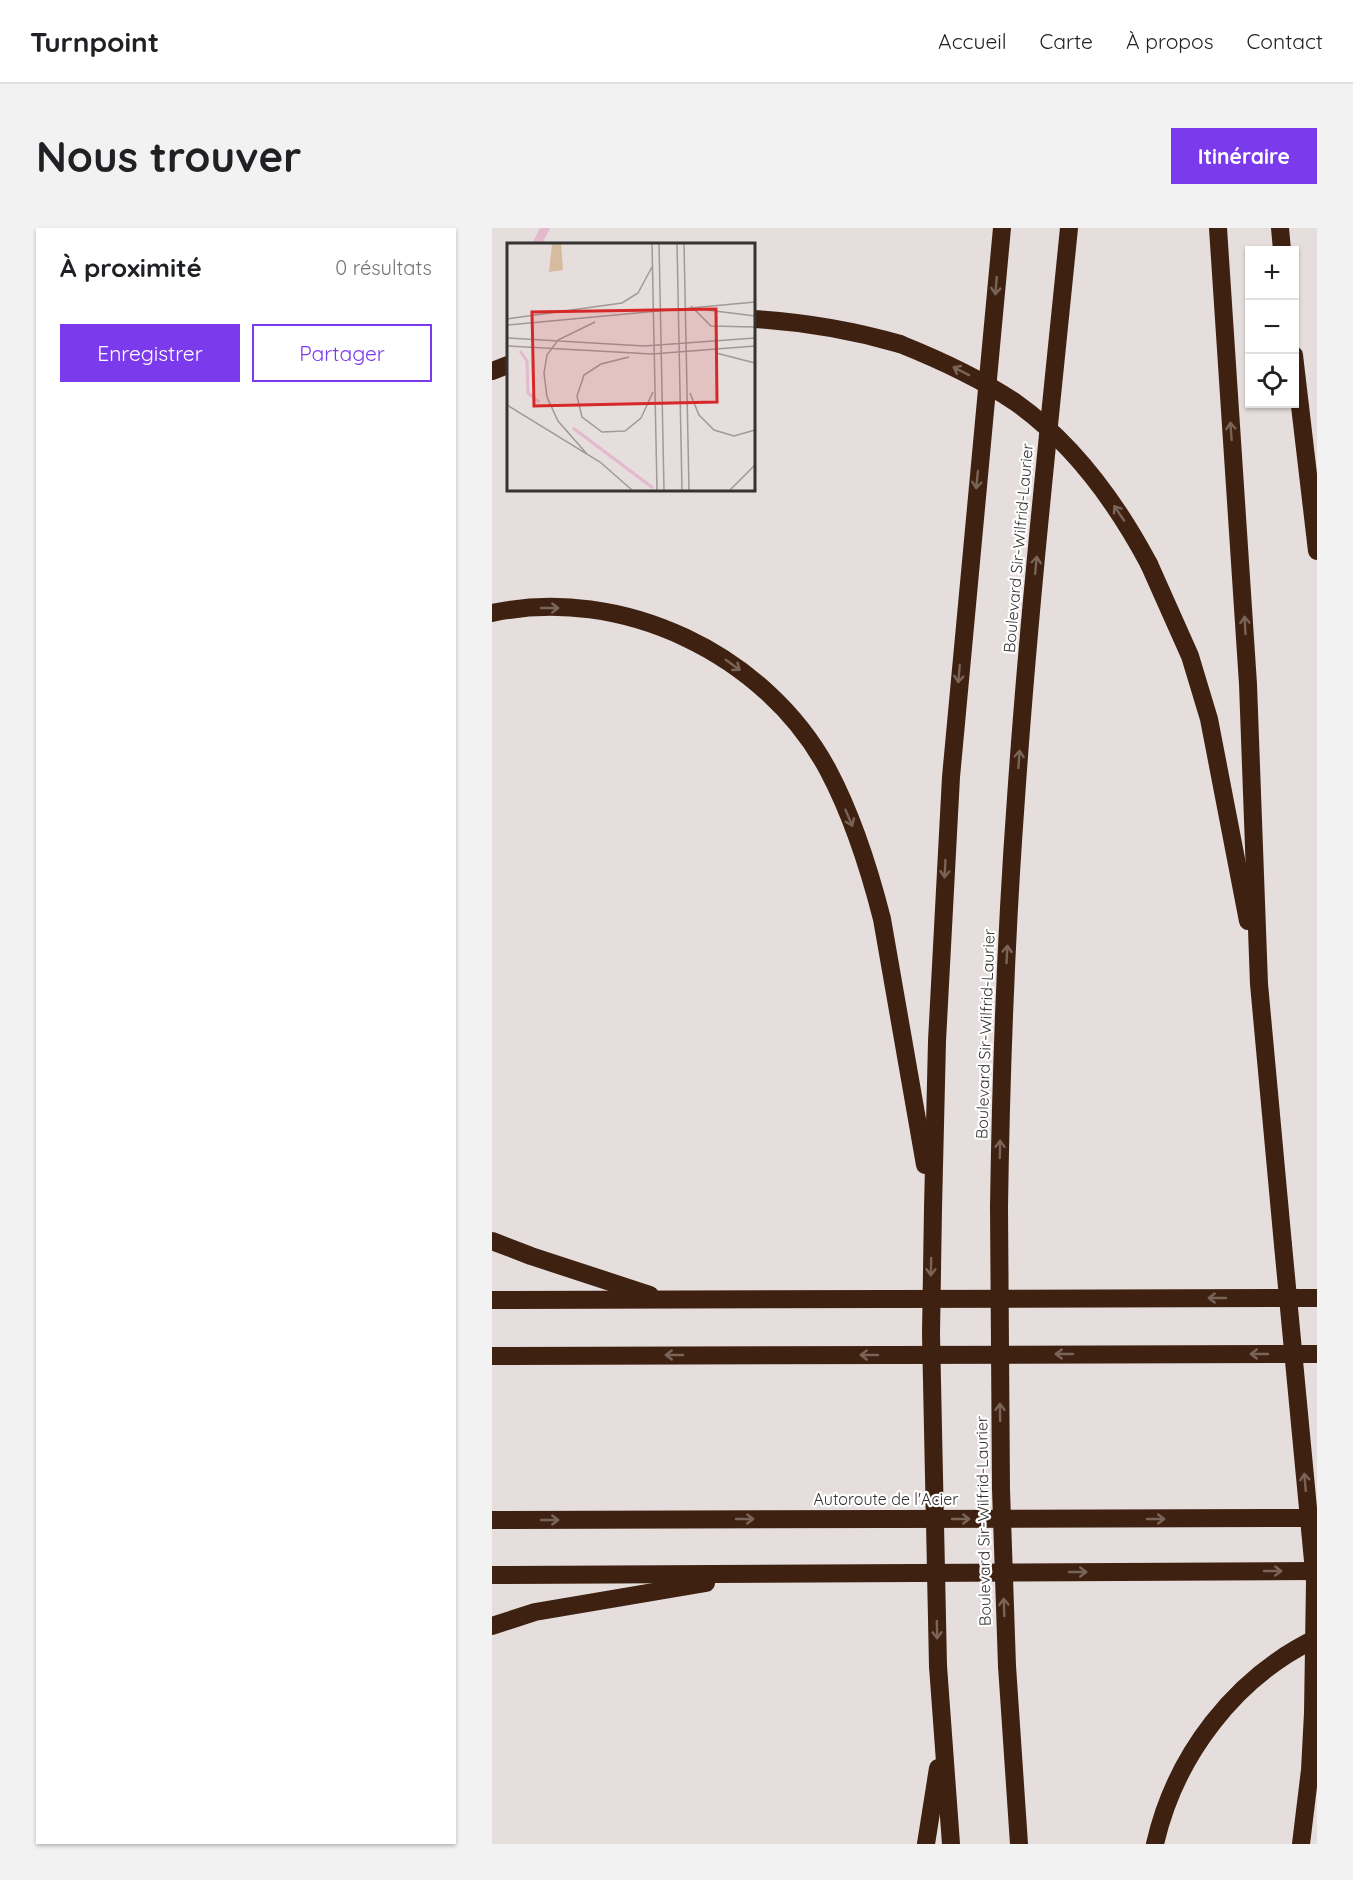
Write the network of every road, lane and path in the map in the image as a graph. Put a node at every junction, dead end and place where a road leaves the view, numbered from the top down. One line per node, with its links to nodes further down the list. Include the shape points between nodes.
1 (1002, 228): 13 (highway, one-way to 13, via 950,788)
2 (1069, 228): 30 (highway, Boulevard Sir-Wilfrid-Laurier, one-way to 2, bridge, via 1007,1666 1001,1467 999,1207 1005,985 1031,615)
3 (1218, 228): 12 (highway, one-way to 3, via 1248,672)
4 (1280, 228): 5 (highway)
5 (1282, 246)
6 (754, 319): 12 (highway, one-way to 6, bridge, via 1209,719 1190,656 1149,564 1108,498 1083,466 1016,403 933,357 867,335 811,324)
7 (507, 365): 8 (highway)
8 (492, 371)
9 (1299, 398): 10 (highway)
10 (1317, 551)
11 (492, 612): 13 (highway, one-way to 13, via 580,609 614,613 670,631 708,649 752,679 812,745 856,834 873,884)
12 (1259, 984): 24 (highway, one-way to 12, bridge)
13 (933, 1208): 27 (highway, one-way to 27, bridge, via 931,1334)
14 (492, 1241): 17 (highway)
15 (1317, 1298): 17 (highway, one-way to 17)
16 (492, 1300): 17 (highway)
17 (666, 1300)
18 (1317, 1354): 19 (highway, one-way to 19)
19 (492, 1356)
20 (1317, 1518): 21 (highway, Autoroute de l'Acier, one-way to 20)
21 (492, 1520)
22 (761, 1574): 23 (highway); 24 (highway, one-way to 24); 25 (highway, via 557,1608)
23 (492, 1575)
24 (1316, 1583): 32 (highway, bridge, via 1310,1770)
25 (492, 1626)
26 (1317, 1638): 31 (highway, via 1287,1654 1251,1682 1211,1724 1181,1771)
27 (943, 1737): 28 (highway); 29 (highway)
28 (926, 1844)
29 (951, 1844)
30 (1019, 1844)
31 (1155, 1844)
32 (1301, 1844)

